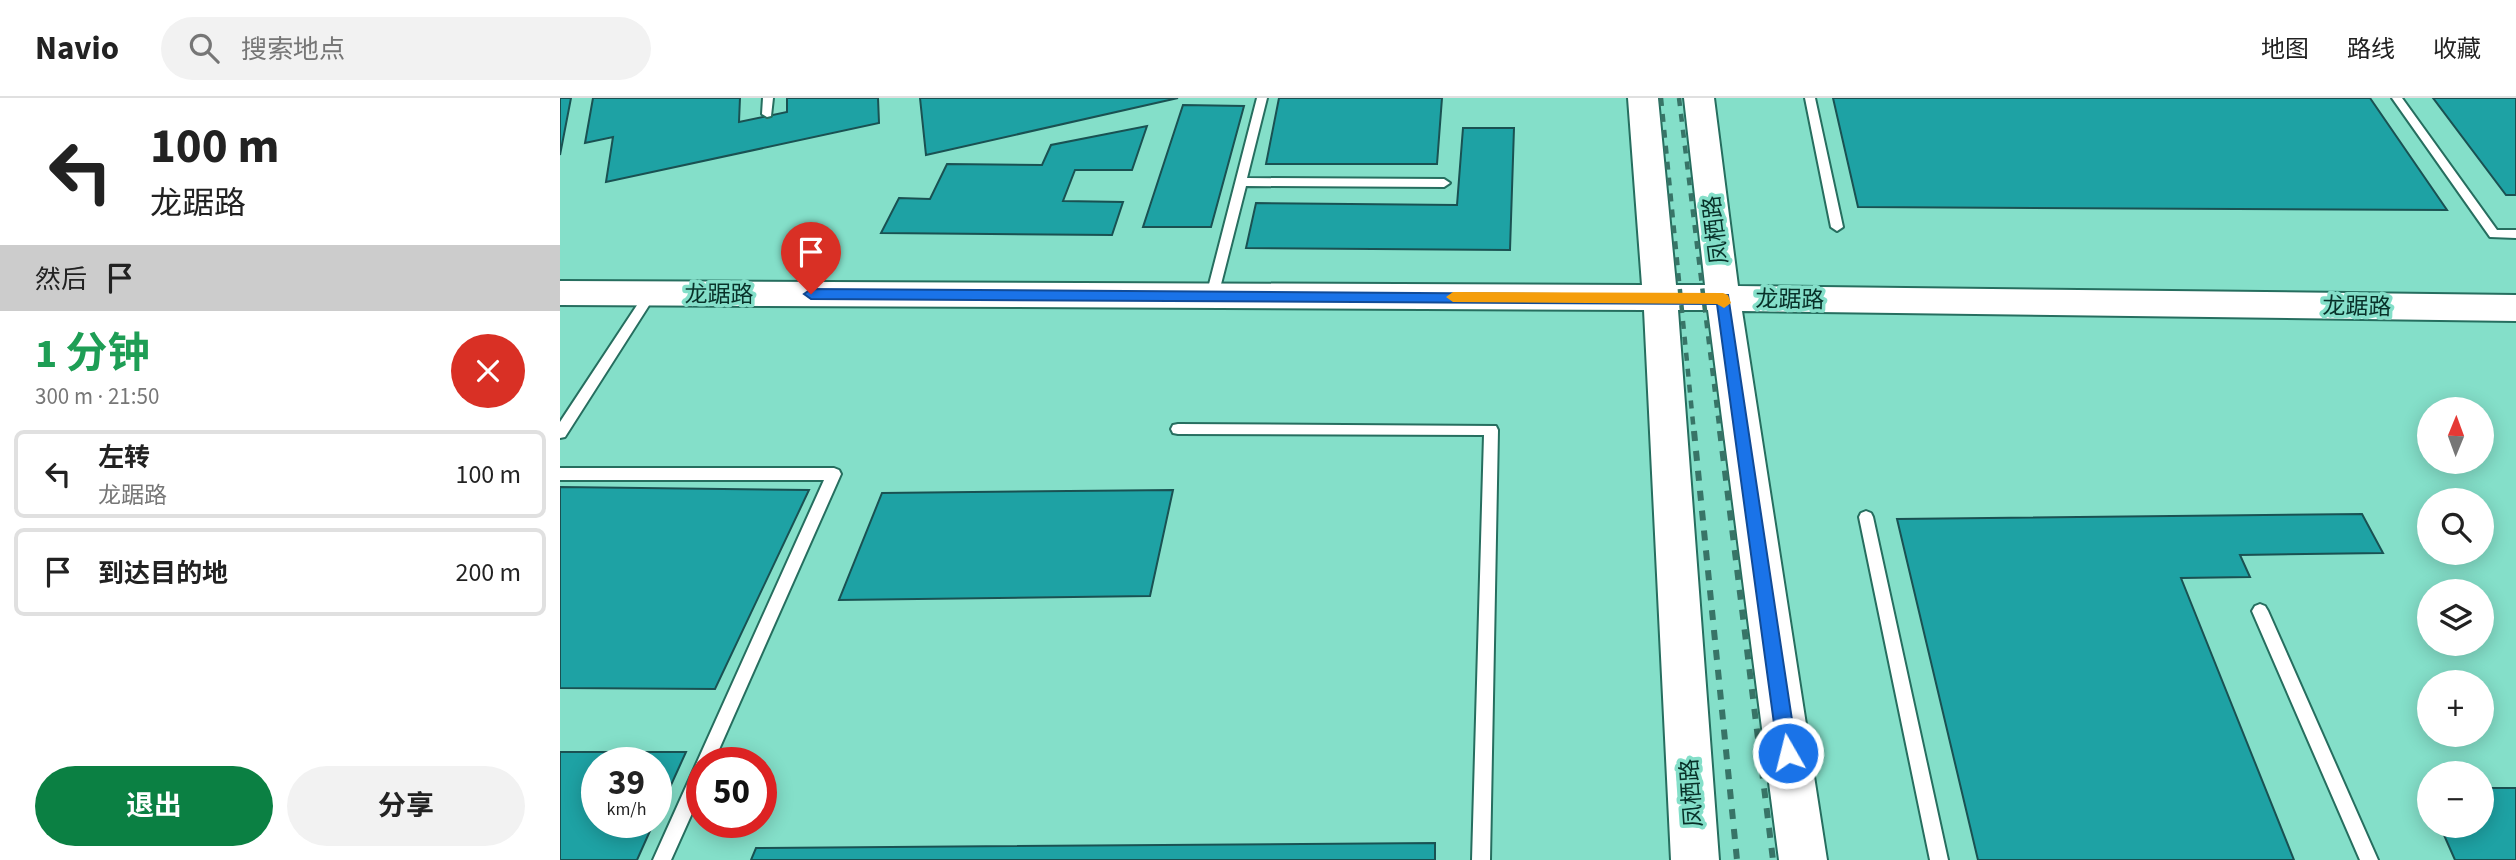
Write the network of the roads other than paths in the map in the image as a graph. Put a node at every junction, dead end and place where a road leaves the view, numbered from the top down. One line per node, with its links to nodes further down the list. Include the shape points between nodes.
1 (768, 98): 7 (lane)
2 (1262, 98): 8 (lane)
3 (1643, 98): 15 (street, 凤栖路)
4 (1699, 98): 16 (street, 凤栖路)
5 (1810, 98): 10 (lane)
6 (2398, 98): 11 (lane, via 2494,234)
7 (767, 114)
8 (1240, 183): 9 (lane); 14 (lane)
9 (1444, 183)
10 (1837, 227)
11 (2516, 234)
12 (560, 293): 13 (street, 龙踞路)
13 (651, 293): 14 (street, 龙踞路); 19 (lane)
14 (1212, 296): 15 (street, 龙踞路)
15 (1660, 298): 16 (street, 龙踞路); 27 (street, 凤栖路)
16 (1723, 298): 17 (street, 龙踞路); 28 (street, 凤栖路)
17 (2516, 308)
18 (1178, 429): 26 (lane, via 1492,430)
19 (560, 433)
20 (560, 474): 23 (lane, via 834,474)
21 (1866, 517): 29 (lane)
22 (2260, 611): 30 (lane)
23 (712, 747)
24 (686, 807): 25 (lane)
25 (662, 860)
26 (1481, 860)
27 (1695, 860)
28 (1803, 860)
29 (1939, 860)
30 (2369, 860)

